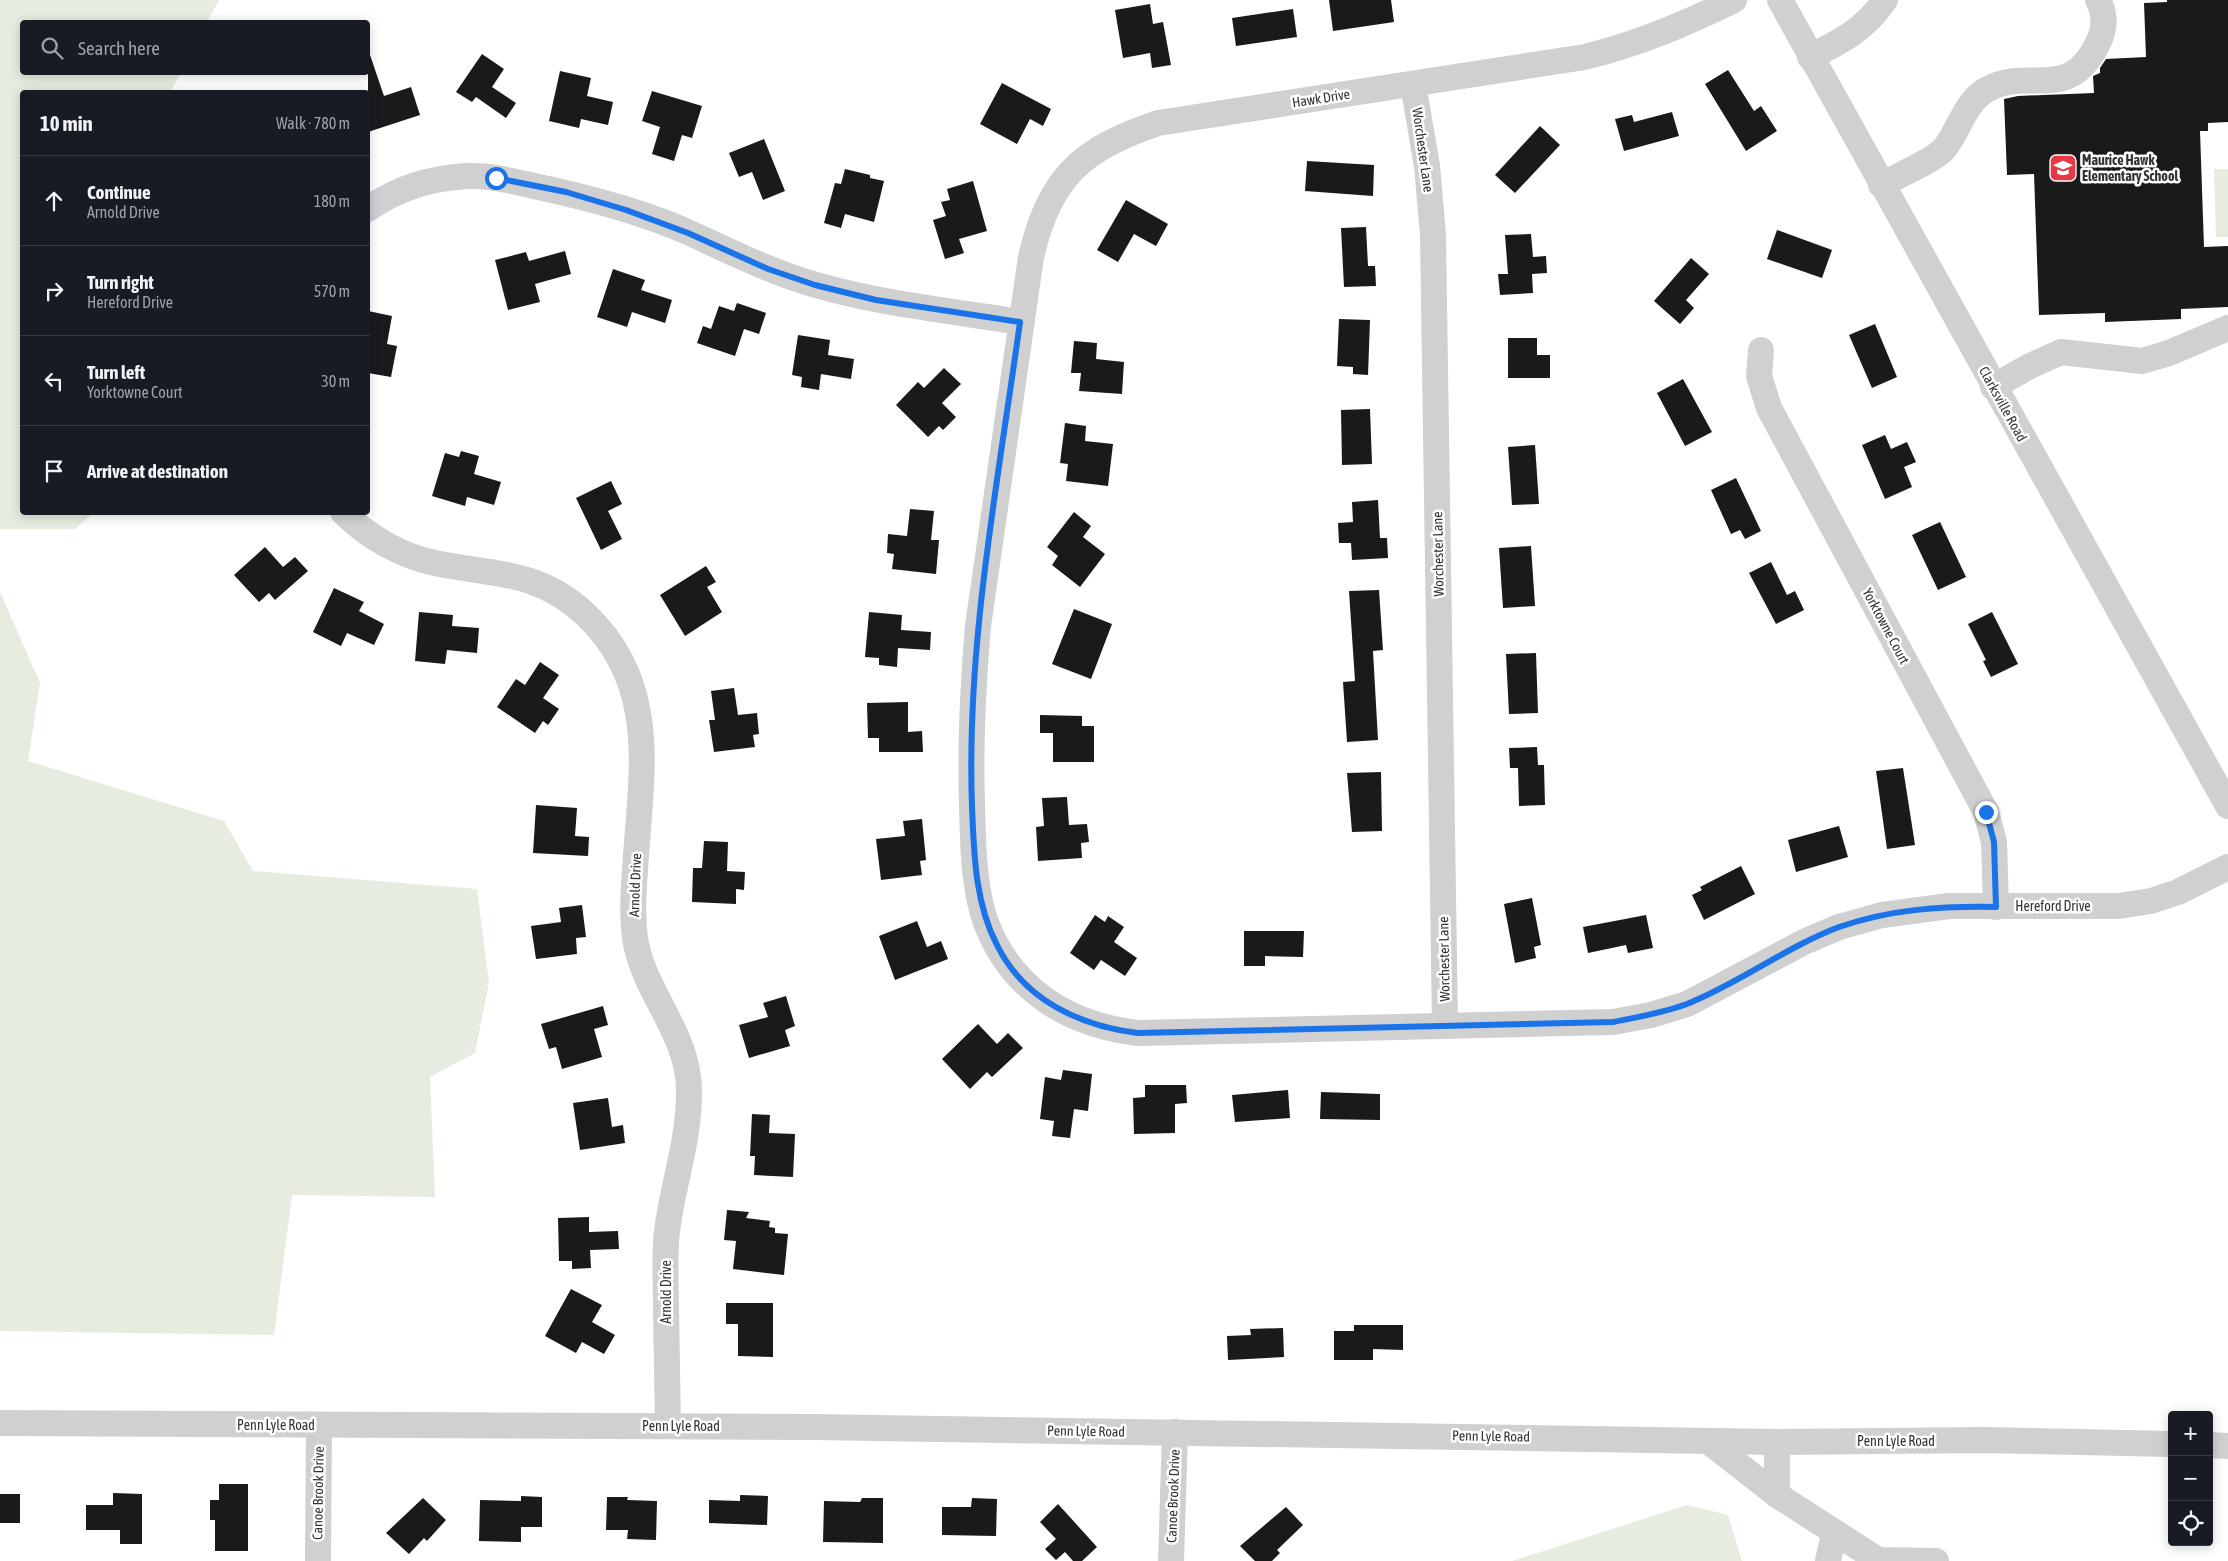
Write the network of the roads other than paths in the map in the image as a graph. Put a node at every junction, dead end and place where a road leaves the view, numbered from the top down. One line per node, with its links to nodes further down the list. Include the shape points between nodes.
1 (1734, 0): 6 (street, Hawk Drive, via 1678,28 1613,50 1560,62)
2 (1780, 0): 5 (street, Clarksville Road)
3 (1885, 0): 5 (street, via 1858,30)
4 (2098, 0): 7 (street, via 2103,9 2104,32 2090,60 2074,74 2055,80 2002,84 1986,90 1971,104 1942,151)
5 (1810, 57): 7 (street, Clarksville Road)
6 (1413, 84): 9 (street, Hawk Drive, via 1158,123 1099,148 1057,186 1046,210 1036,234); 17 (street, Worchester Lane, via 1427,166 1433,235)
7 (1881, 185): 12 (street, Clarksville Road)
8 (370, 208): 9 (street, via 405,189 436,180 468,176 496,178 566,192 626,210 815,285 876,300)
9 (1020, 322): 17 (street, Hereford Drive, via 972,687 975,857 985,920 997,947 1014,971 1042,998 1084,1022 1112,1030 1138,1033)
10 (2228, 328): 12 (street, via 2170,353 2142,361 2060,352)
11 (1761, 350): 16 (street, Yorktowne Court, via 1759,376 1768,408 1986,812 1994,842)
12 (1993, 387): 14 (street, Clarksville Road)
13 (347, 515): 20 (street, Arnold Drive, via 375,538 402,552 433,563 507,573 563,597 585,614 607,638 623,664 636,696 642,749 632,913 635,940 644,970 674,1027 689,1083 689,1124 667,1232)
14 (2228, 806)
15 (2228, 868): 16 (street, Hereford Drive, via 2178,892 2143,902 2119,906)
16 (1996, 907): 17 (street, Hereford Drive, via 1920,908 1840,927 1804,942 1687,1004 1651,1015 1613,1022)
17 (1445, 1026)
18 (0, 1424): 19 (street, Penn Lyle Road)
19 (319, 1425): 20 (street, Penn Lyle Road); 29 (street, Canoe Brook Drive)
20 (668, 1426): 21 (street, Penn Lyle Road)
21 (1174, 1432): 22 (street, Penn Lyle Road); 30 (street, Canoe Brook Drive)
22 (1708, 1440): 23 (street, Penn Lyle Road); 27 (street)
23 (1777, 1442): 24 (street, Penn Lyle Road, via 1983,1440); 27 (street)
24 (2168, 1444)
25 (2213, 1445): 26 (street)
26 (2228, 1446)
27 (1777, 1495): 28 (street)
28 (1834, 1534): 31 (street); 32 (street, via 1878,1560)
29 (318, 1561)
30 (1171, 1561)
31 (1828, 1561)
32 (1936, 1561)

